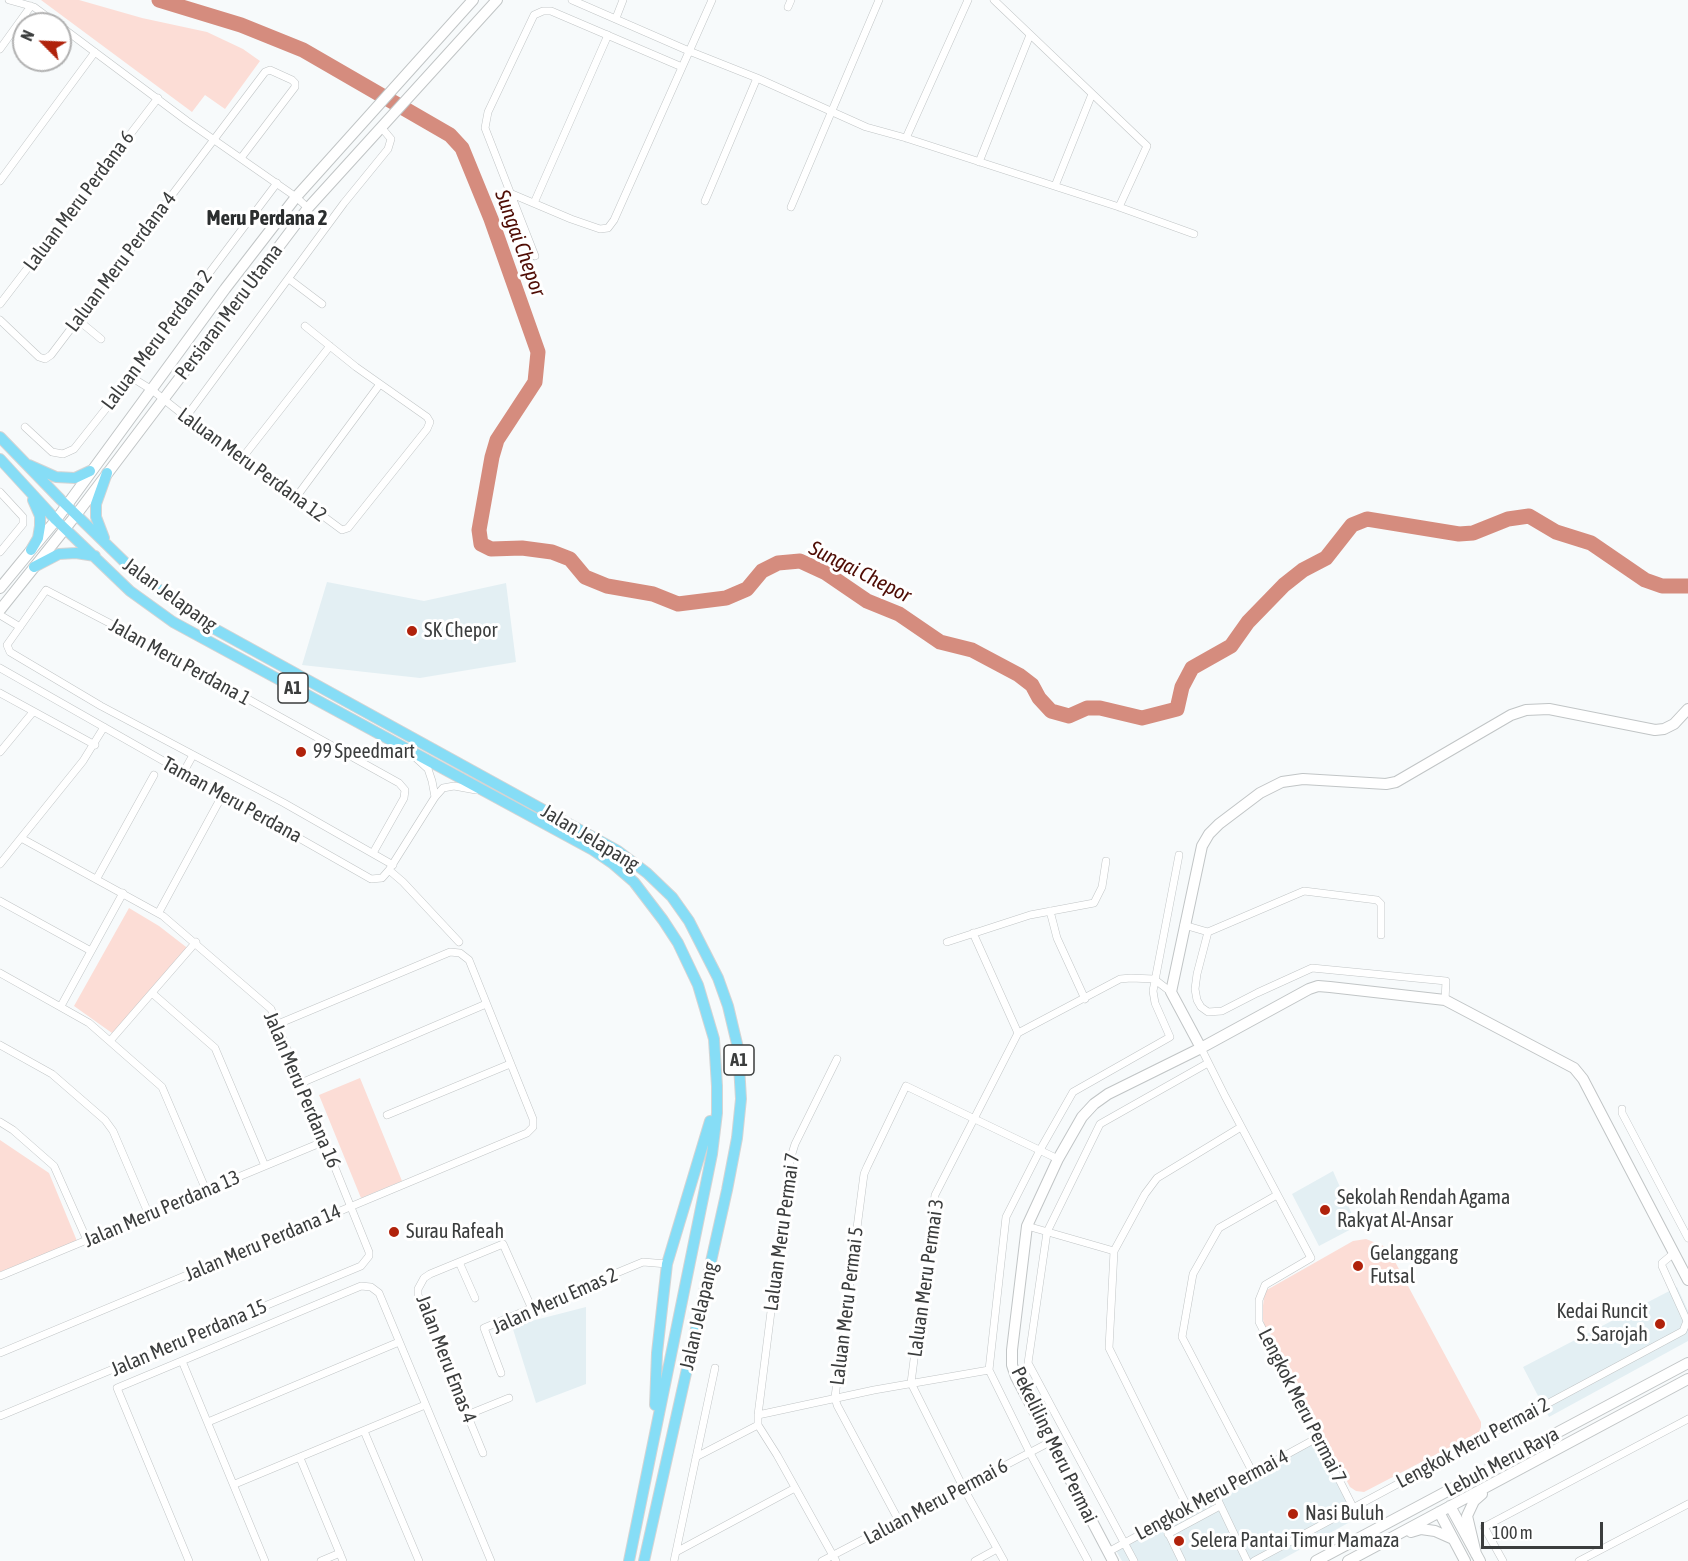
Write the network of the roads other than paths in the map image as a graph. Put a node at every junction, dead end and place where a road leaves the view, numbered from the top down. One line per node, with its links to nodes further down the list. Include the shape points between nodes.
1 (9, 0): 10 (street)
2 (473, 0): 33 (street, Persiaran Meru Utama)
3 (497, 0): 24 (street, Persiaran Meru Utama)
4 (572, 0): 12 (street)
5 (624, 0): 12 (street)
6 (712, 0): 17 (street)
7 (879, 0): 23 (street)
8 (968, 0): 25 (street)
9 (994, 0): 15 (street)
10 (32, 6): 11 (street); 16 (street)
11 (41, 12)
12 (616, 18): 17 (street)
13 (72, 35): 18 (street)
14 (608, 35): 19 (street); 32 (street, via 551,11 534,15 488,112 485,128); 35 (street)
15 (1030, 35): 21 (street); 28 (street)
16 (0, 49)
17 (689, 51): 19 (street); 20 (street)
18 (95, 52): 22 (street); 29 (street)
19 (682, 67): 35 (street, via 608,228 600,229)
20 (757, 78): 23 (street); 34 (street)
21 (1092, 94): 31 (street); 37 (street, via 1147,146)
22 (158, 98): 26 (street); 42 (street, Laluan Meru Perdana 6)
23 (831, 112): 25 (street, via 866,128); 36 (street)
24 (384, 125): 38 (street, Persiaran Meru Utama); 41 (street, via 390,139 388,149)
25 (906, 138): 28 (street)
26 (214, 140): 27 (street); 27 (street, Laluan Meru Perdana 4, via 265,72 270,70 292,80 295,87); 45 (street, Laluan Meru Perdana 4)
27 (241, 158): 30 (street)
28 (979, 162): 31 (street)
29 (0, 181)
30 (277, 183): 33 (street); 49 (street, Laluan Meru Perdana 2)
31 (1055, 186): 37 (street)
32 (512, 194): 35 (street); 40 (street)
33 (296, 197): 38 (street); 51 (street, Persiaran Meru Utama)
34 (705, 201)
35 (534, 203)
36 (791, 207)
37 (1119, 207): 39 (street)
38 (308, 208): 52 (street, Persiaran Meru Utama)
39 (1194, 234)
40 (535, 256)
41 (289, 279): 43 (street); 53 (street)
42 (0, 304)
43 (322, 304)
44 (0, 320): 45 (street, Laluan Meru Perdana 4, via 45,359)
45 (78, 320): 47 (street)
46 (305, 326): 48 (street)
47 (101, 339)
48 (330, 346): 50 (street); 56 (street)
49 (131, 376): 51 (street, Laluan Meru Perdana 12); 54 (street, Laluan Meru Perdana 2, via 74,449 63,454 52,452)
50 (380, 384): 63 (street); 63 (street, Laluan Meru Perdana 12, via 427,417 427,429 348,528 342,530)
51 (152, 390): 52 (street, Laluan Meru Perdana 12); 59 (street, Persiaran Meru Utama)
52 (164, 399): 53 (street, Laluan Meru Perdana 12); 60 (street, Persiaran Meru Utama)
53 (186, 417): 56 (street, Laluan Meru Perdana 12)
54 (25, 428)
55 (0, 437): 58 (main road, Jalan Jelapang / A1)
56 (243, 457): 63 (street, Laluan Meru Perdana 12)
57 (0, 459): 61 (main road, Jalan Jelapang / A1)
58 (23, 462): 59 (main road, via 56,477 75,478); 64 (main road, Jalan Jelapang / A1)
59 (90, 471): 64 (street, Persiaran Meru Utama)
60 (107, 473): 65 (street, Persiaran Meru Utama); 68 (main road, via 96,504 96,517)
61 (28, 489): 66 (main road, Jalan Jelapang / A1); 69 (main road, via 40,516 38,538)
62 (0, 492): 70 (street, via 23,517 23,524)
63 (297, 496)
64 (66, 506): 65 (main road, Jalan Jelapang / A1); 66 (street, Persiaran Meru Utama)
65 (76, 515): 67 (street, Persiaran Meru Utama); 68 (main road, Jalan Jelapang / A1)
66 (56, 520): 67 (main road, Jalan Jelapang / A1); 69 (street, Persiaran Meru Utama)
67 (65, 528): 71 (main road, Jalan Jelapang / A1); 72 (street, Persiaran Meru Utama)
68 (110, 549): 213 (main road, Jalan Jelapang / A1, via 136,574 213,628 618,851 672,897 705,951 735,1033 741,1081 740,1118)
69 (31, 550): 73 (street, Persiaran Meru Utama)
70 (0, 552)
71 (95, 556): 72 (main road, via 59,554); 84 (main road, Jalan Jelapang / A1, via 130,591 173,622)
72 (34, 567): 74 (street, Persiaran Meru Utama)
73 (0, 588)
74 (0, 610)
75 (0, 615): 76 (street)
76 (20, 627): 85 (street, via 7,645 10,652); 92 (street, Jalan Meru Perdana 1, via 46,590 399,783 405,790 404,798)
77 (0, 668): 81 (street, Taman Meru Perdana)
78 (0, 694): 80 (street)
79 (1688, 709): 102 (street, via 1674,724 1654,730 1549,709 1526,710 1396,782 1303,778 1282,782 1251,800 1207,837)
80 (33, 712): 82 (street); 83 (street)
81 (104, 727): 82 (street); 86 (street, Taman Meru Perdana)
82 (95, 745): 91 (street)
83 (0, 752)
84 (412, 754): 88 (main road, Jalan Jelapang / A1); 90 (street, via 428,769)
85 (194, 755): 86 (street); 92 (street)
86 (183, 773): 89 (street, Taman Meru Perdana)
87 (154, 775): 97 (street)
88 (487, 792): 90 (street, via 454,786 444,788); 127 (main road, Jalan Jelapang / A1, via 612,863 634,882 678,944 698,985 714,1040)
89 (223, 794): 96 (street, Taman Meru Perdana, via 371,879 382,878); 101 (street)
90 (435, 797): 96 (street)
91 (21, 838): 95 (street); 97 (street, Jalan Meru Perdana 16)
92 (373, 853): 96 (street)
93 (1179, 855): 111 (street)
94 (1106, 861): 100 (street, via 1102,887 1094,903)
95 (0, 864)
96 (391, 867): 107 (street)
97 (96, 878): 98 (street, Jalan Meru Perdana 16)
98 (123, 893): 101 (street, Jalan Meru Perdana 16); 109 (street)
99 (0, 901): 109 (street)
100 (1050, 911): 104 (street); 114 (street, via 1057,938)
101 (159, 912): 106 (street, Jalan Meru Perdana 16)
102 (1184, 925): 103 (street); 112 (street)
103 (1208, 932): 105 (street, via 1304,891 1377,900 1382,904); 115 (street, via 1195,989 1197,1000 1208,1012 1222,1011 1312,968 1446,981)
104 (974, 933): 108 (street); 119 (street)
105 (1381, 935)
106 (196, 942): 113 (street); 118 (street, Jalan Meru Perdana 16, via 267,1005)
107 (459, 942)
108 (947, 942)
109 (92, 951): 117 (street)
110 (0, 973): 117 (street)
111 (1154, 979): 112 (street); 114 (street, via 1120,979); 134 (street, via 1153,997 1170,1037 1073,1092)
112 (1171, 992): 122 (street)
113 (152, 993): 120 (street); 136 (street, via 215,1048)
114 (1085, 999): 119 (street)
115 (1445, 1000): 122 (street, Pekeliling Meru Permai, via 1318,986); 147 (street, via 1574,1068)
116 (486, 1004): 118 (street, via 469,960 450,952); 125 (street); 126 (street)
117 (61, 1006): 120 (street)
118 (278, 1024): 126 (street, Jalan Meru Perdana 16)
119 (1018, 1033): 130 (street, Laluan Meru Permai 3)
120 (110, 1041): 137 (street, via 162,1087)
121 (0, 1045): 140 (street, via 52,1074 105,1120)
122 (1201, 1048): 124 (street); 135 (street, Pekeliling Meru Permai, via 1094,1104)
123 (837, 1059): 168 (street, Laluan Meru Permai 7, via 790,1160)
124 (1208, 1063): 132 (street); 142 (street, via 1100,1124)
125 (510, 1064): 129 (street); 139 (street, Jalan Meru Perdana 14, via 534,1123 527,1133)
126 (302, 1083): 133 (street, Jalan Meru Perdana 16)
127 (717, 1086): 149 (main road, via 705,1140); 174 (main road, Jalan Jelapang / A1, via 712,1154)
128 (1622, 1109): 143 (street)
129 (387, 1115)
130 (973, 1118): 134 (street); 163 (street, Laluan Meru Permai 3, via 935,1195); 164 (street, Laluan Meru Permai 5, via 906,1086 864,1174)
131 (0, 1122): 144 (street, via 54,1166)
132 (1241, 1127): 138 (street); 145 (street, via 1157,1178)
133 (325, 1141): 136 (street, Jalan Meru Perdana 13); 139 (street, Jalan Meru Perdana 16)
134 (1040, 1150): 135 (street); 160 (street, via 1006,1217)
135 (1058, 1159): 141 (street, Pekeliling Meru Permai)
136 (265, 1166): 137 (street, Jalan Meru Perdana 13)
137 (206, 1190): 140 (street, Jalan Meru Perdana 13)
138 (1277, 1195): 175 (street, Lengkok Meru Permai 7, via 1311,1258 1265,1285 1258,1314); 181 (street, via 1219,1228 1193,1274 1182,1337)
139 (350, 1206): 146 (street, Jalan Meru Perdana 16); 156 (street, Jalan Meru Perdana 14)
140 (149, 1215): 144 (street, Jalan Meru Perdana 13)
141 (1027, 1226): 142 (street); 176 (street, Pekeliling Meru Permai, via 1012,1365)
142 (1047, 1232): 145 (street); 199 (street, via 1028,1363)
143 (1688, 1238)
144 (87, 1240): 150 (street, Jalan Meru Perdana 13)
145 (1114, 1251): 192 (street, via 1109,1348)
146 (369, 1252): 169 (street, Jalan Meru Perdana 15, via 361,1266)
147 (1674, 1253): 151 (street); 154 (street, via 1662,1266)
148 (459, 1262): 152 (street); 153 (street, Jalan Meru Emas 4, via 503,1244); 167 (street, Jalan Meru Emas 4, via 424,1278 418,1296)
149 (667, 1264): 153 (street, Jalan Meru Emas 2, via 643,1262); 174 (main road, via 657,1353)
150 (0, 1276)
151 (1688, 1280)
152 (475, 1298)
153 (532, 1309): 161 (street, Jalan Meru Emas 2, via 484,1328)
154 (1687, 1321): 190 (street, Lengkok Meru Permai 2, via 1683,1331)
155 (399, 1342): 157 (street, via 379,1293 361,1286); 166 (street); 171 (street)
156 (0, 1353)
157 (182, 1361): 171 (street); 206 (street, via 117,1388)
158 (1688, 1363): 182 (street, Lebuh Meru Raya)
159 (715, 1368): 179 (street)
160 (989, 1370): 163 (street); 177 (street)
161 (501, 1373)
162 (1688, 1379): 183 (street, Lebuh Meru Raya)
163 (911, 1383): 164 (street); 185 (street, Laluan Meru Permai 3)
164 (835, 1397): 168 (street); 193 (street, Laluan Meru Permai 5)
165 (509, 1398): 167 (street)
166 (425, 1405): 173 (street); 211 (street)
167 (467, 1415): 178 (street, Jalan Meru Emas 4)
168 (758, 1415): 172 (street, Laluan Meru Permai 7)
169 (0, 1416)
170 (1688, 1419): 226 (street, via 1484,1527)
171 (208, 1422): 184 (street)
172 (758, 1425): 179 (street); 186 (street)
173 (364, 1431): 180 (street); 210 (street)
174 (654, 1433): 212 (main road, Jalan Jelapang / A1)
175 (1317, 1438): 181 (street, Lengkok Meru Permai 4); 190 (street, Lengkok Meru Permai 7)
176 (1050, 1442): 177 (street, Laluan Meru Permai 6); 203 (street, Pekeliling Meru Permai)
177 (1030, 1453): 185 (street, Laluan Meru Permai 6); 218 (street)
178 (483, 1454)
179 (696, 1457): 201 (street)
180 (300, 1458): 184 (street); 202 (street)
181 (1253, 1473): 187 (street, Lengkok Meru Permai 4)
182 (1474, 1476): 191 (street); 195 (street, Lebuh Meru Raya)
183 (1506, 1476): 191 (street, Lebuh Meru Raya); 204 (street, via 1469,1509 1467,1516)
184 (235, 1484): 207 (street)
185 (963, 1487): 193 (street, Laluan Meru Permai 6); 200 (street, Laluan Meru Permai 3)
186 (795, 1488): 201 (street); 205 (street)
187 (1215, 1494): 189 (street); 192 (street, Lengkok Meru Permai 4)
188 (1688, 1504): 227 (street)
189 (1220, 1506): 196 (street); 221 (street)
190 (1353, 1507): 222 (street, Lengkok Meru Permai 2)
191 (1443, 1507): 195 (street, via 1423,1508); 197 (street, Lebuh Meru Raya); 198 (street); 204 (street)
192 (1188, 1508): 194 (street, Lengkok Meru Permai 4)
193 (898, 1521): 205 (street, Laluan Meru Permai 6)
194 (1163, 1522): 196 (street); 199 (street, Lengkok Meru Permai 4)
195 (1382, 1525): 223 (street, Lebuh Meru Raya)
196 (1168, 1533): 220 (street)
197 (1397, 1536): 198 (street, via 1422,1529); 224 (street, Lebuh Meru Raya)
198 (1453, 1539): 225 (street)
199 (1124, 1543): 203 (street, Lengkok Meru Permai 4); 219 (street)
200 (997, 1549): 216 (street); 217 (street, Laluan Meru Permai 3)
201 (676, 1552): 214 (street)
202 (340, 1553): 208 (street); 209 (street)
203 (1110, 1556)
204 (1478, 1557)
205 (834, 1558): 215 (street, Laluan Meru Permai 6)
206 (189, 1561)
207 (265, 1561)
208 (321, 1561)
209 (343, 1561)
210 (419, 1561)
211 (491, 1561)
212 (629, 1561)
213 (644, 1561)
214 (674, 1561)
215 (822, 1561)
216 (975, 1561)
217 (1004, 1561)
218 (1088, 1561)
219 (1134, 1561)
220 (1182, 1561)
221 (1247, 1561)
222 (1254, 1561)
223 (1316, 1561)
224 (1348, 1561)
225 (1465, 1561)
226 (1503, 1561)
227 (1579, 1561)

